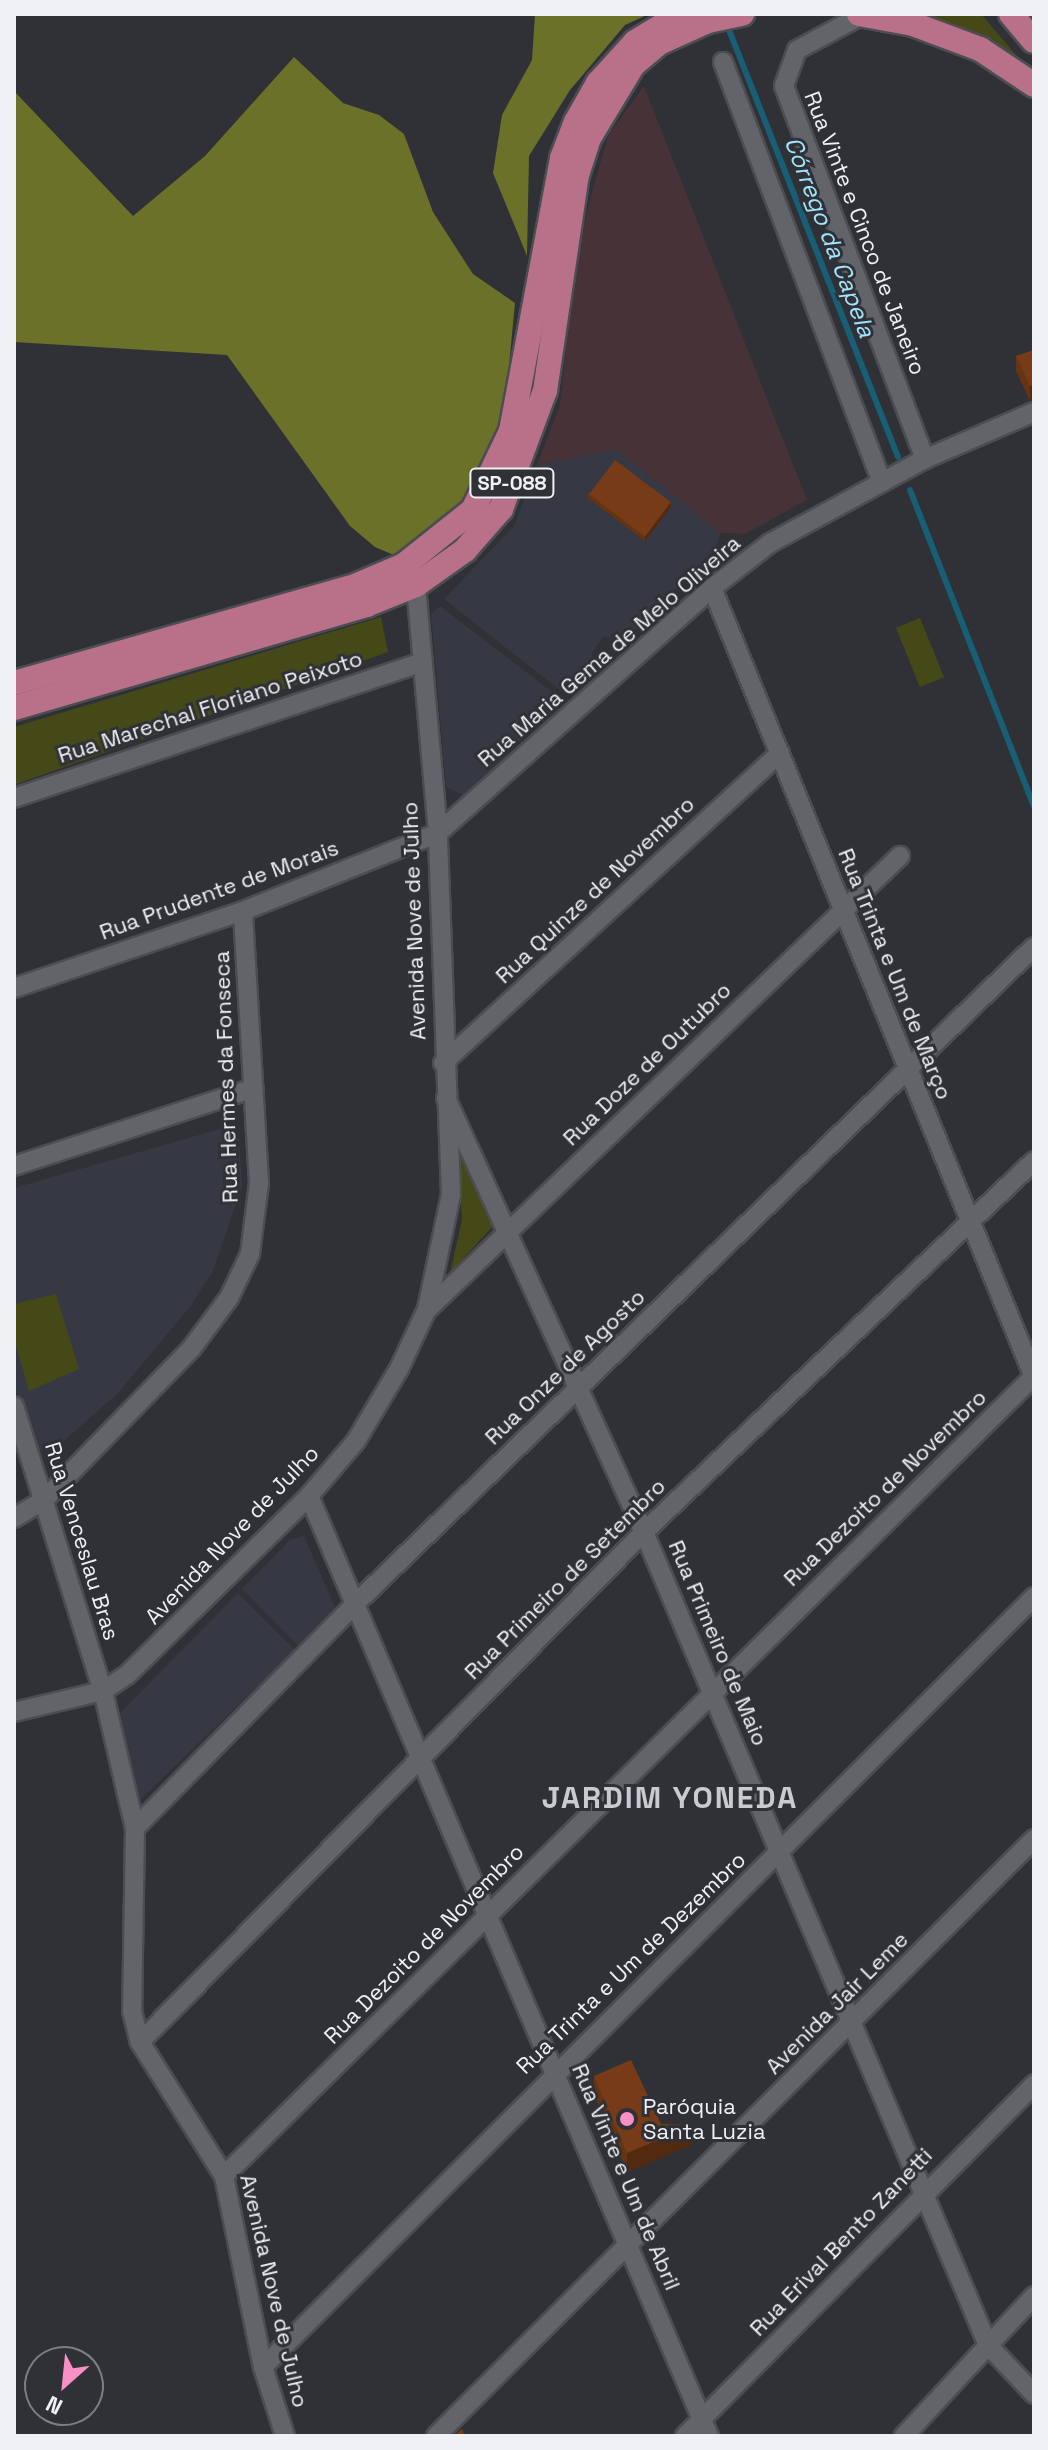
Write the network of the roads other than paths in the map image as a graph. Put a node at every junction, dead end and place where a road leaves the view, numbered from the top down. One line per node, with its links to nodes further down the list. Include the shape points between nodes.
1 (681, 14): 15 (main road, SP-088, via 635,42 598,83 576,122 562,158 511,431 473,510 404,565 357,585)
2 (742, 14): 12 (main road, SP-088, via 708,21 659,43 633,65 609,101 577,175 545,391 529,443 501,509 465,550)
3 (862, 14): 5 (main road); 10 (street, Rua Vinte e Cinco de Janeiro, via 797,50 784,86)
4 (1013, 15): 6 (main road)
5 (911, 19): 8 (main road, via 980,49)
6 (1034, 41)
7 (723, 62): 11 (street)
8 (1034, 85)
9 (1034, 412): 10 (street, Rua Maria Gema de Melo Oliveira)
10 (925, 459): 11 (street, Rua Maria Gema de Melo Oliveira)
11 (882, 482): 13 (street, Rua Maria Gema de Melo Oliveira, via 770,543)
12 (416, 585): 14 (street, Avenida Nove de Julho); 16 (main road, SP-088, via 366,605)
13 (712, 588): 17 (street, Rua Trinta e Um de Março); 19 (street, Rua Maria Gema de Melo Oliveira)
14 (421, 663): 18 (street, Rua Marechal Floriano Peixoto); 19 (street, Avenida Nove de Julho)
15 (14, 683)
16 (14, 708)
17 (780, 753): 21 (street, Rua Trinta e Um de Março); 25 (street, Rua Quinze de Novembro)
18 (14, 798)
19 (438, 833): 22 (street, Rua Prudente de Morais); 25 (street, Avenida Nove de Julho)
20 (900, 856): 21 (street, Rua Doze de Outubro)
21 (845, 908): 26 (street, Rua Trinta e Um de Março); 32 (street, Rua Doze de Outubro)
22 (243, 911): 24 (street, Rua Prudente de Morais); 27 (street, Rua Hermes da Fonseca)
23 (1034, 947): 26 (street, Rua Onze de Agosto)
24 (14, 988)
25 (443, 1063): 28 (street, Avenida Nove de Julho)
26 (906, 1067): 31 (street, Rua Trinta e Um de Março); 35 (street, Rua Onze de Agosto)
27 (254, 1088): 30 (street); 38 (street, Rua Hermes da Fonseca, via 257,1197 250,1254 229,1298 191,1349)
28 (446, 1098): 32 (street, Rua Primeiro de Maio); 33 (street, Avenida Nove de Julho, via 451,1194)
29 (1034, 1161): 31 (street, Rua Primeiro de Setembro)
30 (14, 1166)
31 (969, 1221): 34 (street, Rua Trinta e Um de Março); 40 (street, Rua Primeiro de Setembro)
32 (510, 1229): 33 (street, Rua Doze de Outubro); 35 (street, Rua Primeiro de Maio)
33 (427, 1309): 37 (street, Avenida Nove de Julho, via 356,1441)
34 (1034, 1377): 44 (street, Rua Dezoito de Novembro)
35 (577, 1388): 40 (street, Rua Primeiro de Maio); 42 (street, Rua Onze de Agosto)
36 (14, 1406): 38 (street, Rua Venceslau Bras)
37 (309, 1496): 42 (street, Rua Vinte e Um de Abril); 43 (street, Avenida Nove de Julho, via 127,1675)
38 (44, 1500): 39 (street, Rua Hermes da Fonseca); 43 (street, Rua Venceslau Bras)
39 (14, 1518)
40 (644, 1532): 44 (street, Rua Primeiro de Maio); 46 (street, Rua Primeiro de Setembro)
41 (1034, 1597): 49 (street, Rua Trinta e Um de Dezembro)
42 (354, 1605): 46 (street, Rua Vinte e Um de Abril); 47 (street, Rua Onze de Agosto)
43 (103, 1691): 45 (street); 47 (street, Avenida Nove de Julho)
44 (711, 1691): 49 (street, Rua Primeiro de Maio); 50 (street, Rua Dezoito de Novembro)
45 (14, 1712)
46 (421, 1758): 50 (street, Rua Vinte e Um de Abril); 52 (street, Rua Primeiro de Setembro)
47 (135, 1828): 52 (street, Avenida Nove de Julho, via 132,2011)
48 (1034, 1839): 51 (street, Avenida Jair Leme)
49 (781, 1850): 51 (street, Rua Primeiro de Maio); 53 (street, Rua Trinta e Um de Dezembro)
50 (488, 1915): 53 (street, Rua Vinte e Um de Abril); 55 (street, Rua Dezoito de Novembro)
51 (854, 2020): 56 (street, Rua Primeiro de Maio); 57 (street, Avenida Jair Leme)
52 (140, 2042): 55 (street, Avenida Nove de Julho)
53 (554, 2071): 57 (street, Rua Vinte e Um de Abril); 60 (street, Rua Trinta e Um de Dezembro)
54 (1034, 2084): 56 (street, Rua Erival Bento Zanetti)
55 (224, 2176): 60 (street, Avenida Nove de Julho)
56 (921, 2192): 59 (street, Rua Primeiro de Maio); 62 (street, Rua Erival Bento Zanetti)
57 (630, 2245): 62 (street, Rua Vinte e Um de Abril); 64 (street, Avenida Jair Leme)
58 (1034, 2296): 59 (street)
59 (988, 2345): 61 (street, Rua Primeiro de Maio); 66 (street)
60 (263, 2367): 63 (street, Avenida Nove de Julho)
61 (1034, 2394)
62 (705, 2427): 65 (street, Rua Erival Bento Zanetti)
63 (285, 2436)
64 (436, 2436)
65 (685, 2436)
66 (904, 2436)

